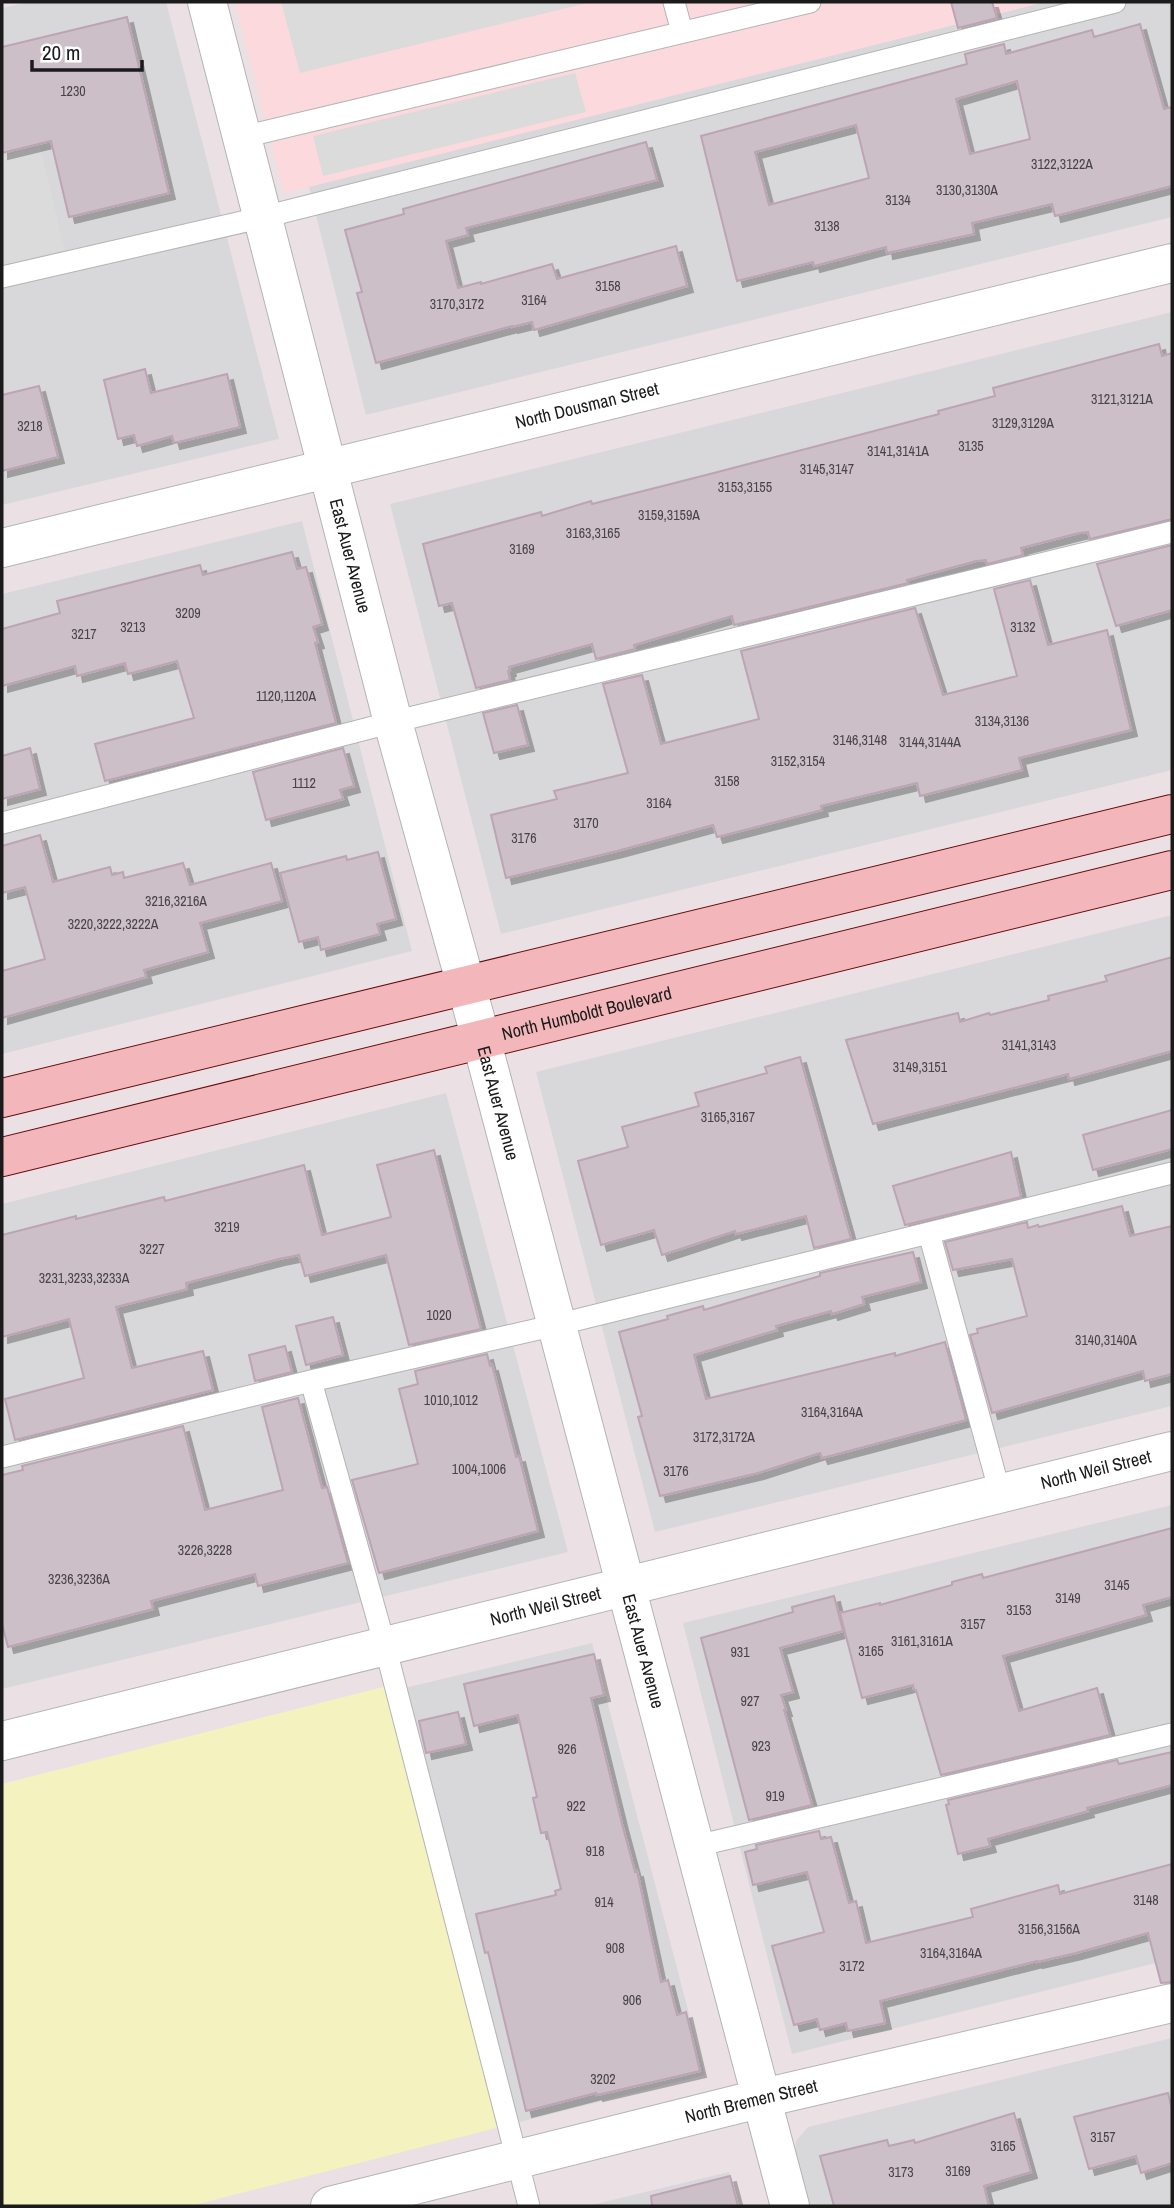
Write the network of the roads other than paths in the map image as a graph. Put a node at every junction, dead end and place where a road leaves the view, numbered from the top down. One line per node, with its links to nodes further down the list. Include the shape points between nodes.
1 (207, 2): 6 (street, East Auer Avenue)
2 (674, 2): 5 (lane)
3 (810, 2): 5 (lane)
4 (1115, 2): 7 (lane)
5 (682, 32): 6 (lane)
6 (243, 137): 7 (street, East Auer Avenue)
7 (264, 217): 9 (lane); 10 (street, East Auer Avenue)
8 (1172, 262): 10 (street, North Dousman Street)
9 (2, 277)
10 (329, 469): 12 (street, North Dousman Street); 13 (street, East Auer Avenue)
11 (1172, 532): 13 (lane)
12 (2, 548)
13 (393, 722): 15 (lane); 17 (street, East Auer Avenue)
14 (1172, 814): 17 (main road)
15 (2, 823)
16 (1172, 870): 18 (main road, North Humboldt Boulevard)
17 (466, 985): 18 (street, East Auer Avenue); 19 (main road)
18 (481, 1039): 20 (main road, North Humboldt Boulevard); 23 (street, East Auer Avenue)
19 (2, 1098)
20 (2, 1157)
21 (1172, 1173): 22 (lane)
22 (929, 1233): 23 (lane); 27 (lane)
23 (555, 1325): 24 (lane); 28 (street, East Auer Avenue)
24 (311, 1381): 26 (lane); 29 (lane)
25 (1172, 1451): 27 (street, North Weil Street)
26 (2, 1457)
27 (1000, 1493): 28 (street, North Weil Street)
28 (627, 1586): 29 (street, North Weil Street); 32 (street, East Auer Avenue)
29 (385, 1646): 31 (street, North Weil Street); 35 (lane)
30 (1172, 1734): 32 (lane)
31 (2, 1741)
32 (696, 1846): 34 (street, East Auer Avenue)
33 (1172, 2003): 34 (street, North Bremen Street)
34 (762, 2098): 35 (street, North Bremen Street); 38 (street, East Auer Avenue)
35 (517, 2158): 36 (street, North Bremen Street); 37 (lane)
36 (330, 2206)
37 (529, 2206)
38 (789, 2206)

